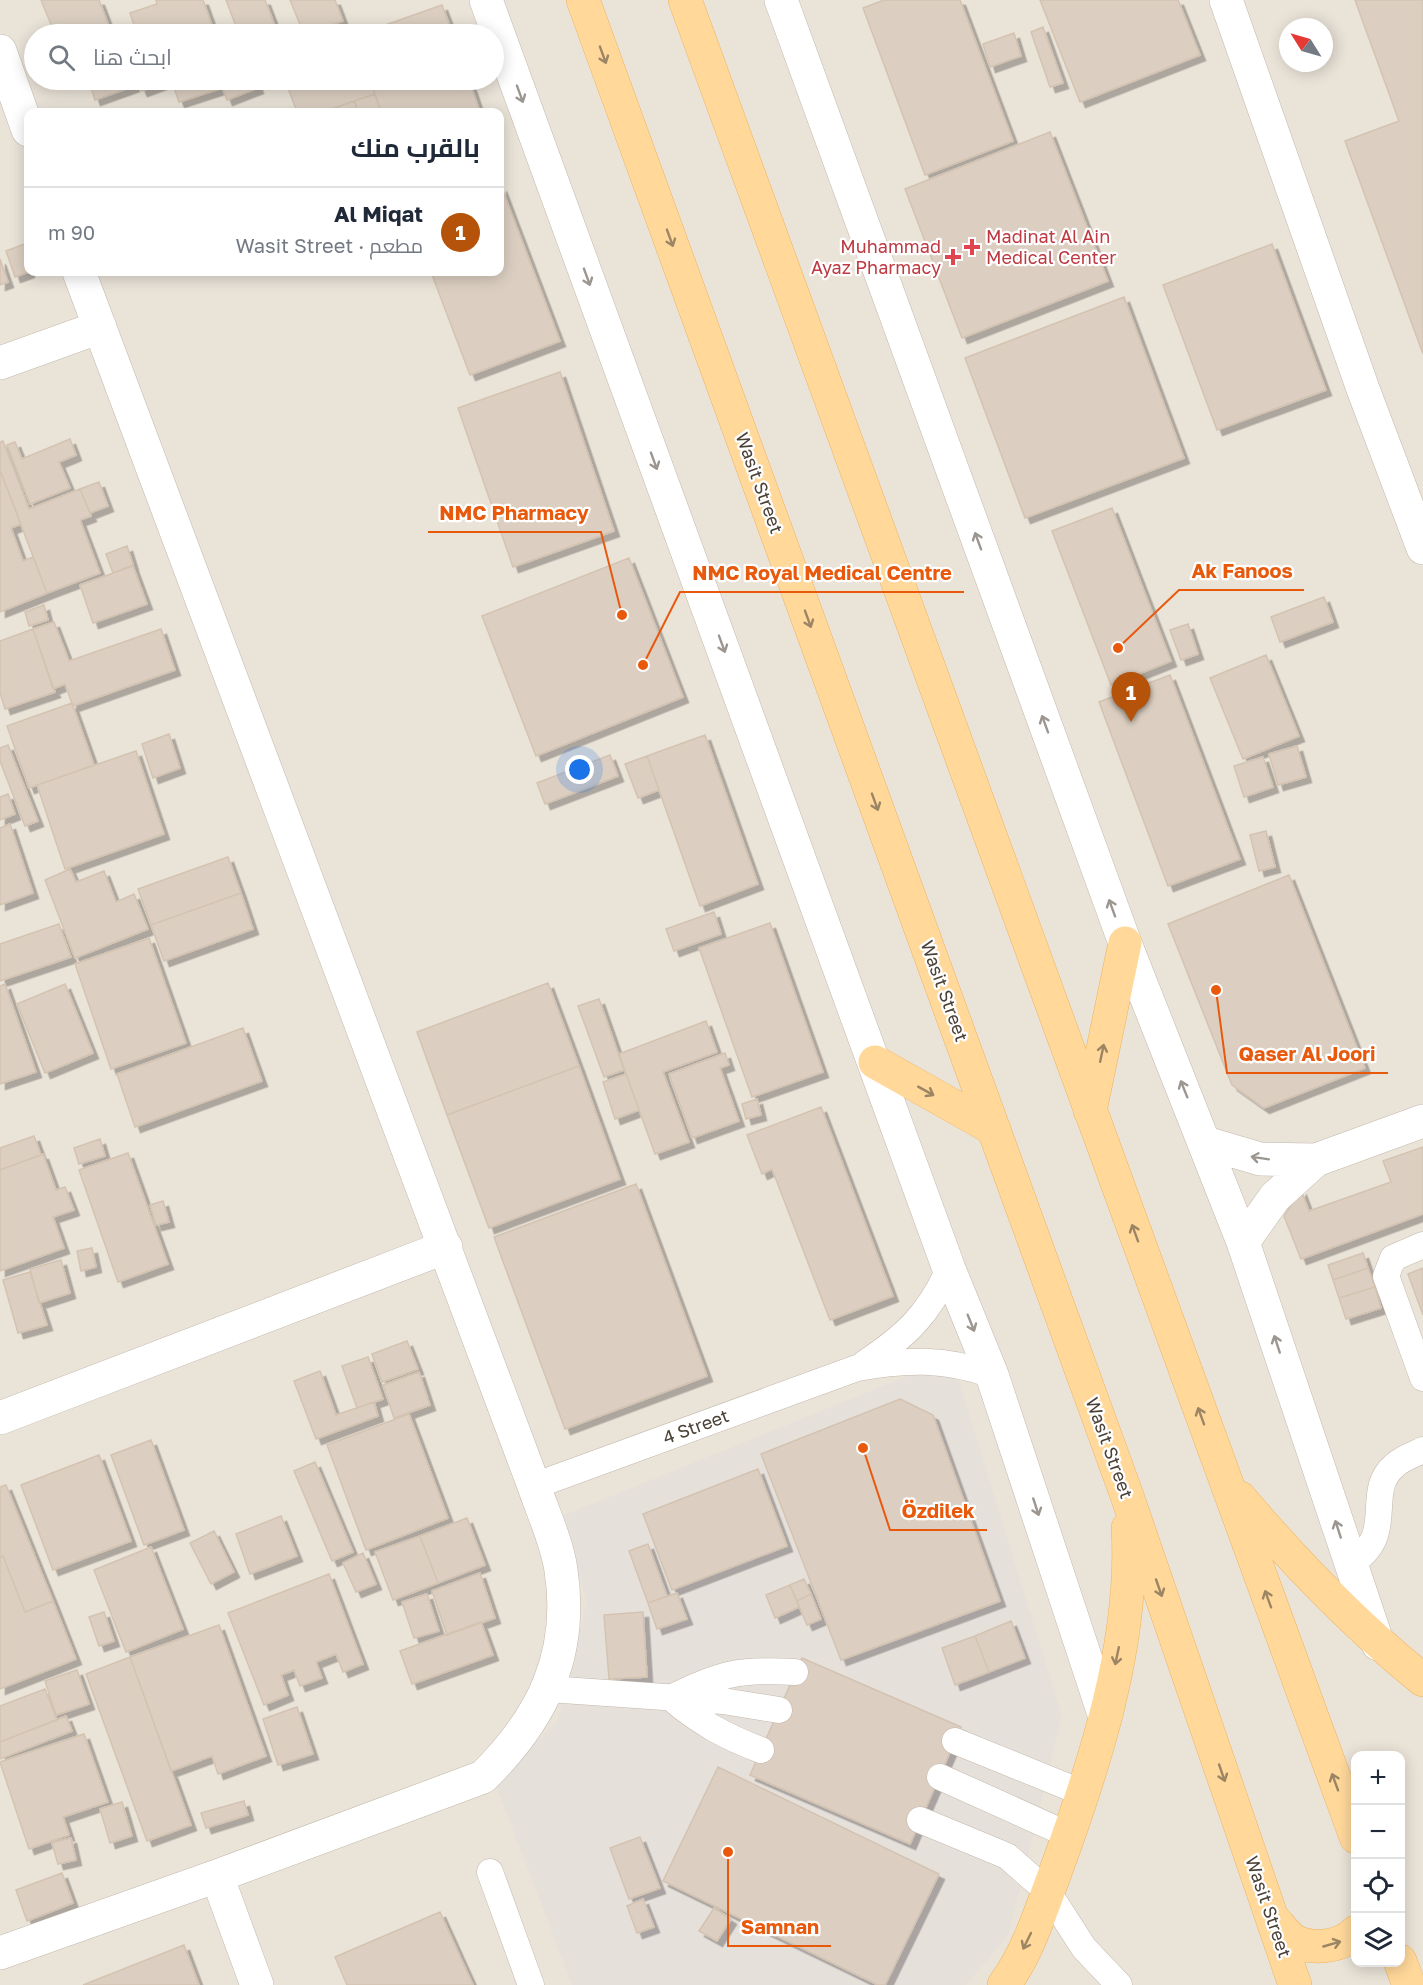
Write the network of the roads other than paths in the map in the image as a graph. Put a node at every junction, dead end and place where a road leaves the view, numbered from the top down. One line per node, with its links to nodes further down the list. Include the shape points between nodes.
1 (486, 0): 6 (street, one-way to 6)
2 (583, 0): 18 (main road, Wasit Street, one-way to 18)
3 (685, 0): 16 (main road)
4 (781, 0): 14 (street, one-way to 4)
5 (1226, 0): 13 (street, via 1363,390)
6 (495, 24)
7 (504, 49): 15 (street, one-way to 15)
8 (0, 51): 9 (street)
9 (24, 119)
10 (81, 276): 11 (street)
11 (100, 327): 12 (street); 23 (street)
12 (0, 363)
13 (1423, 548)
14 (1125, 943): 16 (main road, one-way to 14); 19 (street, one-way to 14)
15 (875, 1062): 18 (main road, one-way to 18); 24 (street)
16 (1090, 1111): 30 (main road, one-way to 16)
17 (1423, 1121): 20 (street)
18 (994, 1129): 32 (main road, Wasit Street)
19 (1206, 1143): 20 (street, one-way to 19, via 1260,1159); 21 (street)
20 (1316, 1160): 21 (street, via 1275,1197)
21 (1243, 1242): 33 (street, one-way to 21)
22 (1423, 1245): 27 (lane, via 1393,1258 1386,1276)
23 (446, 1247): 28 (street); 31 (street)
24 (950, 1269): 25 (lane, 4 Street, via 912,1328); 26 (street, one-way to 26)
25 (857, 1368): 26 (lane, 4 Street, via 912,1360 966,1365); 31 (lane, 4 Street)
26 (992, 1375): 40 (street, one-way to 40)
27 (1423, 1378)
28 (0, 1418)
29 (1423, 1450): 33 (lane, via 1392,1467 1385,1477 1376,1535 1370,1548)
30 (1225, 1481): 34 (main road, via 1298,1566); 46 (main road, one-way to 30)
31 (534, 1486): 37 (street, via 561,1568 564,1612)
32 (1126, 1493): 40 (main road, one-way to 40, via 1130,1561 1121,1640); 51 (main road, Wasit Street, one-way to 51)
33 (1349, 1564): 34 (street)
34 (1378, 1644): 36 (main road)
35 (795, 1672): 38 (lane, via 750,1670 708,1679)
36 (1423, 1680)
37 (548, 1689): 38 (lane); 49 (street, via 531,1722 483,1777)
38 (671, 1698): 39 (lane); 42 (lane, via 723,1736)
39 (779, 1710)
40 (1105, 1717): 44 (main road)
41 (955, 1741): 44 (lane)
42 (761, 1750)
43 (940, 1777): 47 (lane)
44 (1083, 1793): 47 (main road)
45 (920, 1820): 50 (lane, via 1007,1856)
46 (1351, 1823)
47 (1069, 1835): 50 (main road)
48 (490, 1872): 55 (lane)
49 (217, 1876): 53 (street); 54 (street)
50 (1048, 1892): 56 (main road, one-way to 56); 57 (lane, via 1084,1948)
51 (1273, 1919): 52 (main road, one-way to 52, via 1293,1940 1321,1947); 58 (main road, Wasit Street)
52 (1351, 1936)
53 (0, 1953)
54 (257, 1985)
55 (531, 1985)
56 (1004, 1985)
57 (1119, 1985)
58 (1295, 1985)

